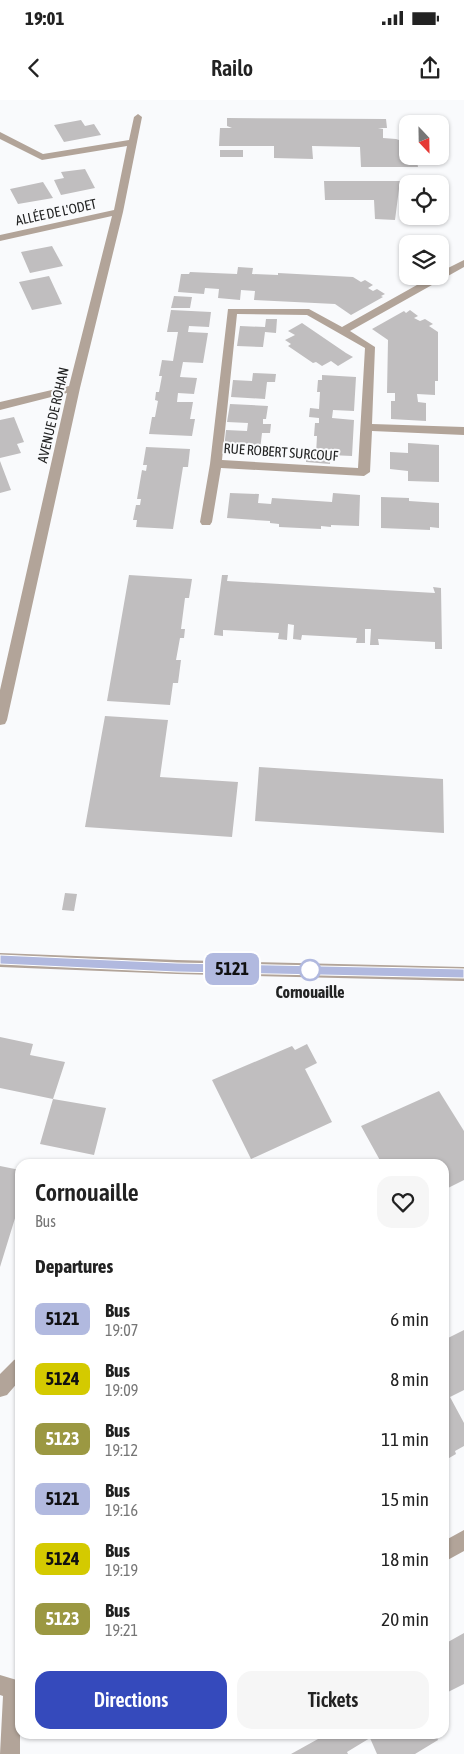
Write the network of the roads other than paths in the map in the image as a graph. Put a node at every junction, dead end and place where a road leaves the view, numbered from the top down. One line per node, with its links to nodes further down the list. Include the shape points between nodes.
1 (138, 117): 3 (street, AVENUE DE ROHAN)
2 (0, 135): 3 (street, via 42,157)
3 (132, 142): 4 (street, AVENUE DE ROHAN)
4 (118, 212): 5 (street, ALLÉE DE L'ODET); 8 (street, AVENUE DE ROHAN)
5 (0, 238)
6 (464, 263): 7 (street)
7 (342, 331): 10 (street, RUE ROBERT SURCOUF, via 370,347); 12 (street, RUE ROBERT SURCOUF, via 309,312 232,311)
8 (74, 388): 9 (street); 14 (street, AVENUE DE ROHAN)
9 (0, 406)
10 (367, 427): 11 (street); 12 (street, RUE ROBERT SURCOUF, via 364,472)
11 (464, 431)
12 (216, 464): 13 (street)
13 (206, 522)
14 (0, 720)
15 (0, 960): 16 (street)
16 (464, 974)
17 (15, 1372): 18 (street)
18 (0, 1388)
19 (464, 1540): 20 (street)
20 (449, 1549)
21 (11, 1687): 22 (street)
22 (9, 1754)

